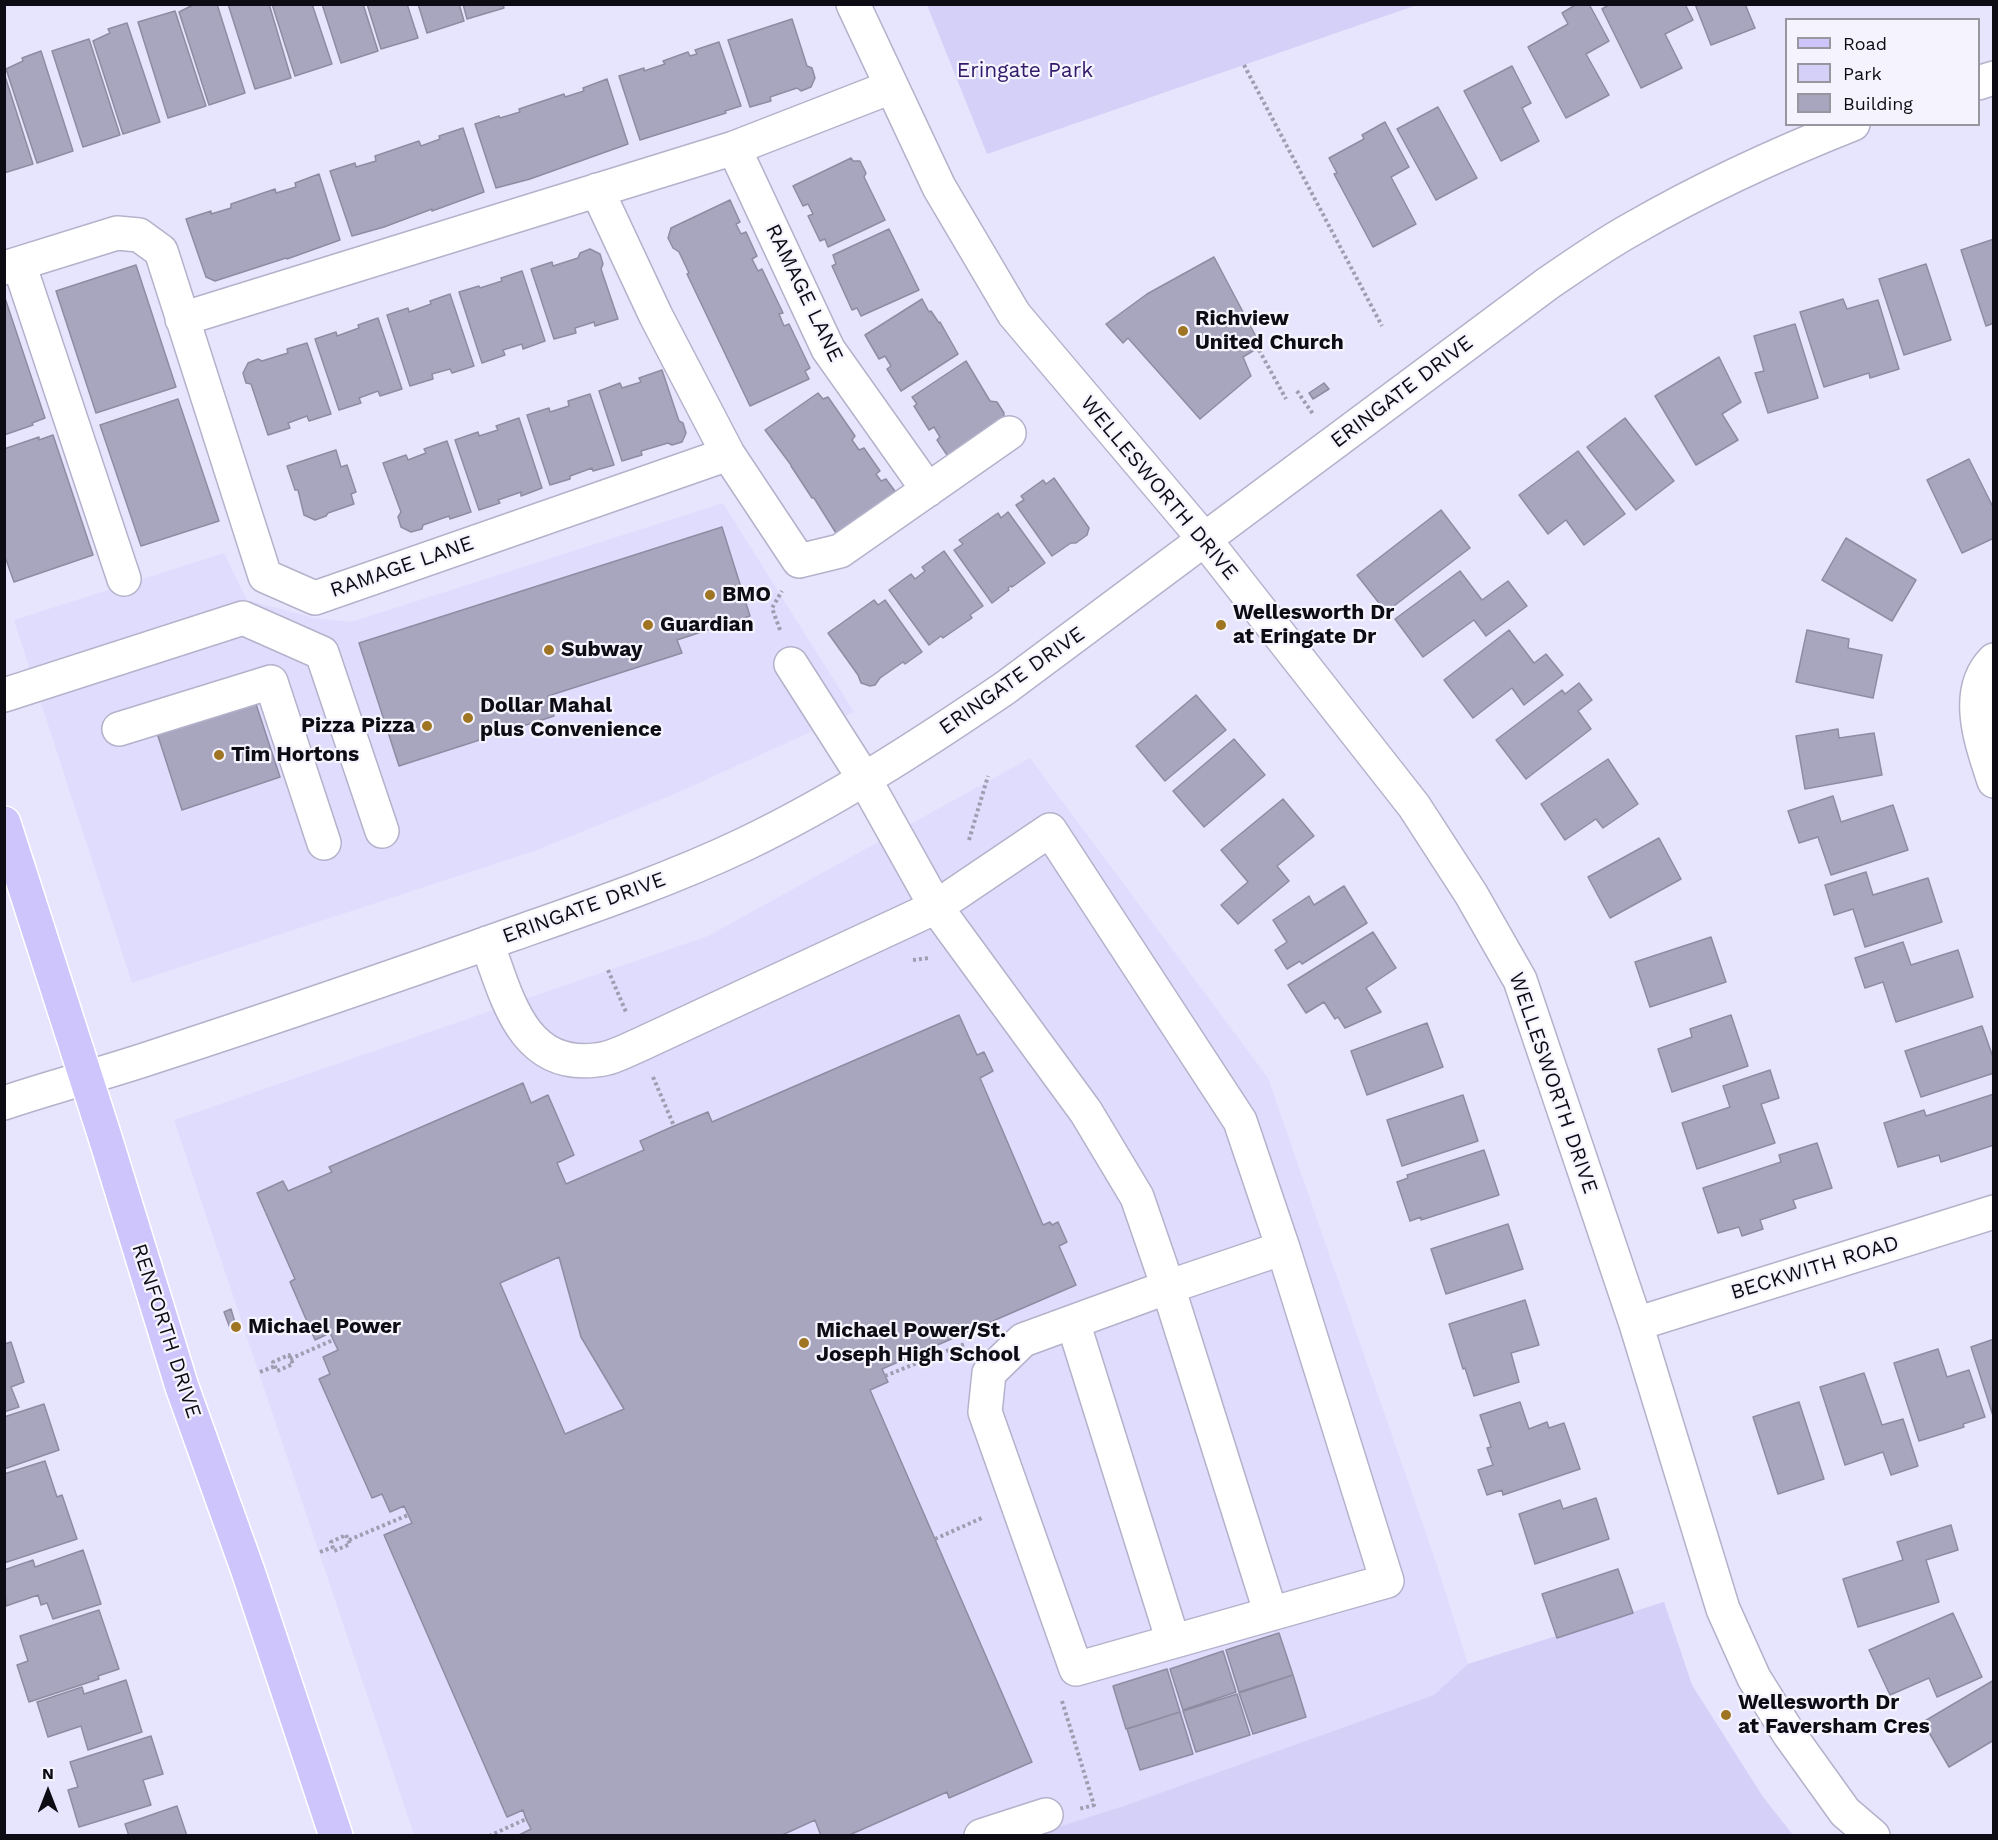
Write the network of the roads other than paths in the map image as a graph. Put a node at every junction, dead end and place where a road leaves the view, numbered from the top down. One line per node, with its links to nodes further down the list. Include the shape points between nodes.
1 (853, 4): 2 (street, WELLESWORTH DRIVE)
2 (891, 87): 4 (street); 11 (street, WELLESWORTH DRIVE, via 939,187 1014,314)
3 (1848, 126): 11 (street, ERINGATE DRIVE, via 1739,172 1630,230 1547,284)
4 (734, 148): 5 (street); 10 (street, RAMAGE LANE, via 828,350)
5 (597, 190): 7 (street); 9 (street, via 656,316)
6 (12, 266): 7 (street, RAMAGE LANE, via 117,232 139,235 161,251); 12 (street, RAMAGE LANE)
7 (182, 319): 9 (street, RAMAGE LANE, via 265,576 315,598)
8 (1009, 433): 10 (street)
9 (728, 454): 10 (street, via 799,561 840,551)
10 (928, 490)
11 (1204, 540): 17 (street, ERINGATE DRIVE, via 1005,688); 30 (street, WELLESWORTH DRIVE, via 1414,807 1471,894 1520,980)
12 (124, 579)
13 (1994, 660): 18 (street, via 1979,684 1977,698 1978,724)
14 (791, 664): 17 (street)
15 (4, 695): 20 (street, via 243,618 322,653)
16 (119, 729): 21 (street, via 271,682)
17 (865, 780): 22 (street); 23 (street, ERINGATE DRIVE, via 719,856)
18 (1994, 781)
19 (4, 823): 24 (main road, RENFORTH DRIVE)
20 (382, 831)
21 (324, 843)
22 (936, 906): 23 (street, via 650,1040 595,1060 566,1058 538,1046 516,1019); 27 (street, via 1050,830 1240,1121); 28 (street, via 1086,1112 1137,1197)
23 (487, 943): 24 (street, ERINGATE DRIVE)
24 (86, 1078): 25 (street, ERINGATE DRIVE); 34 (main road, RENFORTH DRIVE, via 182,1387)
25 (4, 1103)
26 (1994, 1212): 30 (street, BECKWITH ROAD)
27 (1284, 1248): 28 (street); 31 (street, via 1387,1581)
28 (1168, 1287): 29 (street); 31 (street)
29 (1073, 1322): 32 (street); 32 (street, via 1023,1340 989,1373 985,1412 1076,1669)
30 (1636, 1324): 36 (street, WELLESWORTH DRIVE, via 1723,1609 1754,1678 1845,1812)
31 (1271, 1614): 32 (street)
32 (1173, 1641)
33 (1046, 1815): 35 (street)
34 (336, 1836)
35 (981, 1836)
36 (1873, 1836)

